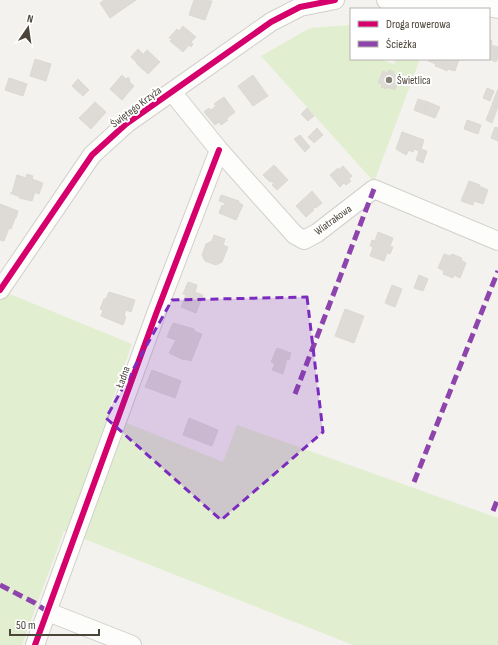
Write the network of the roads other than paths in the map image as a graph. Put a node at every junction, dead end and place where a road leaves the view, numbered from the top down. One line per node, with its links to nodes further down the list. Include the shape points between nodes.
1 (335, 0): 4 (street, Świętego Krzyża, via 300,7 270,22)
2 (386, 0): 3 (street, via 471,4)
3 (498, 9)
4 (172, 92): 5 (street, Wiatrakowa); 7 (street, Świętego Krzyża, via 126,124 92,155)
5 (219, 150): 6 (street, Wiatrakowa, via 295,235 304,240 374,189); 8 (street, Ładna, via 156,314)
6 (498, 241)
7 (0, 290)
8 (48, 612): 9 (street, Ładna); 10 (street)
9 (35, 645)
10 (132, 645)

